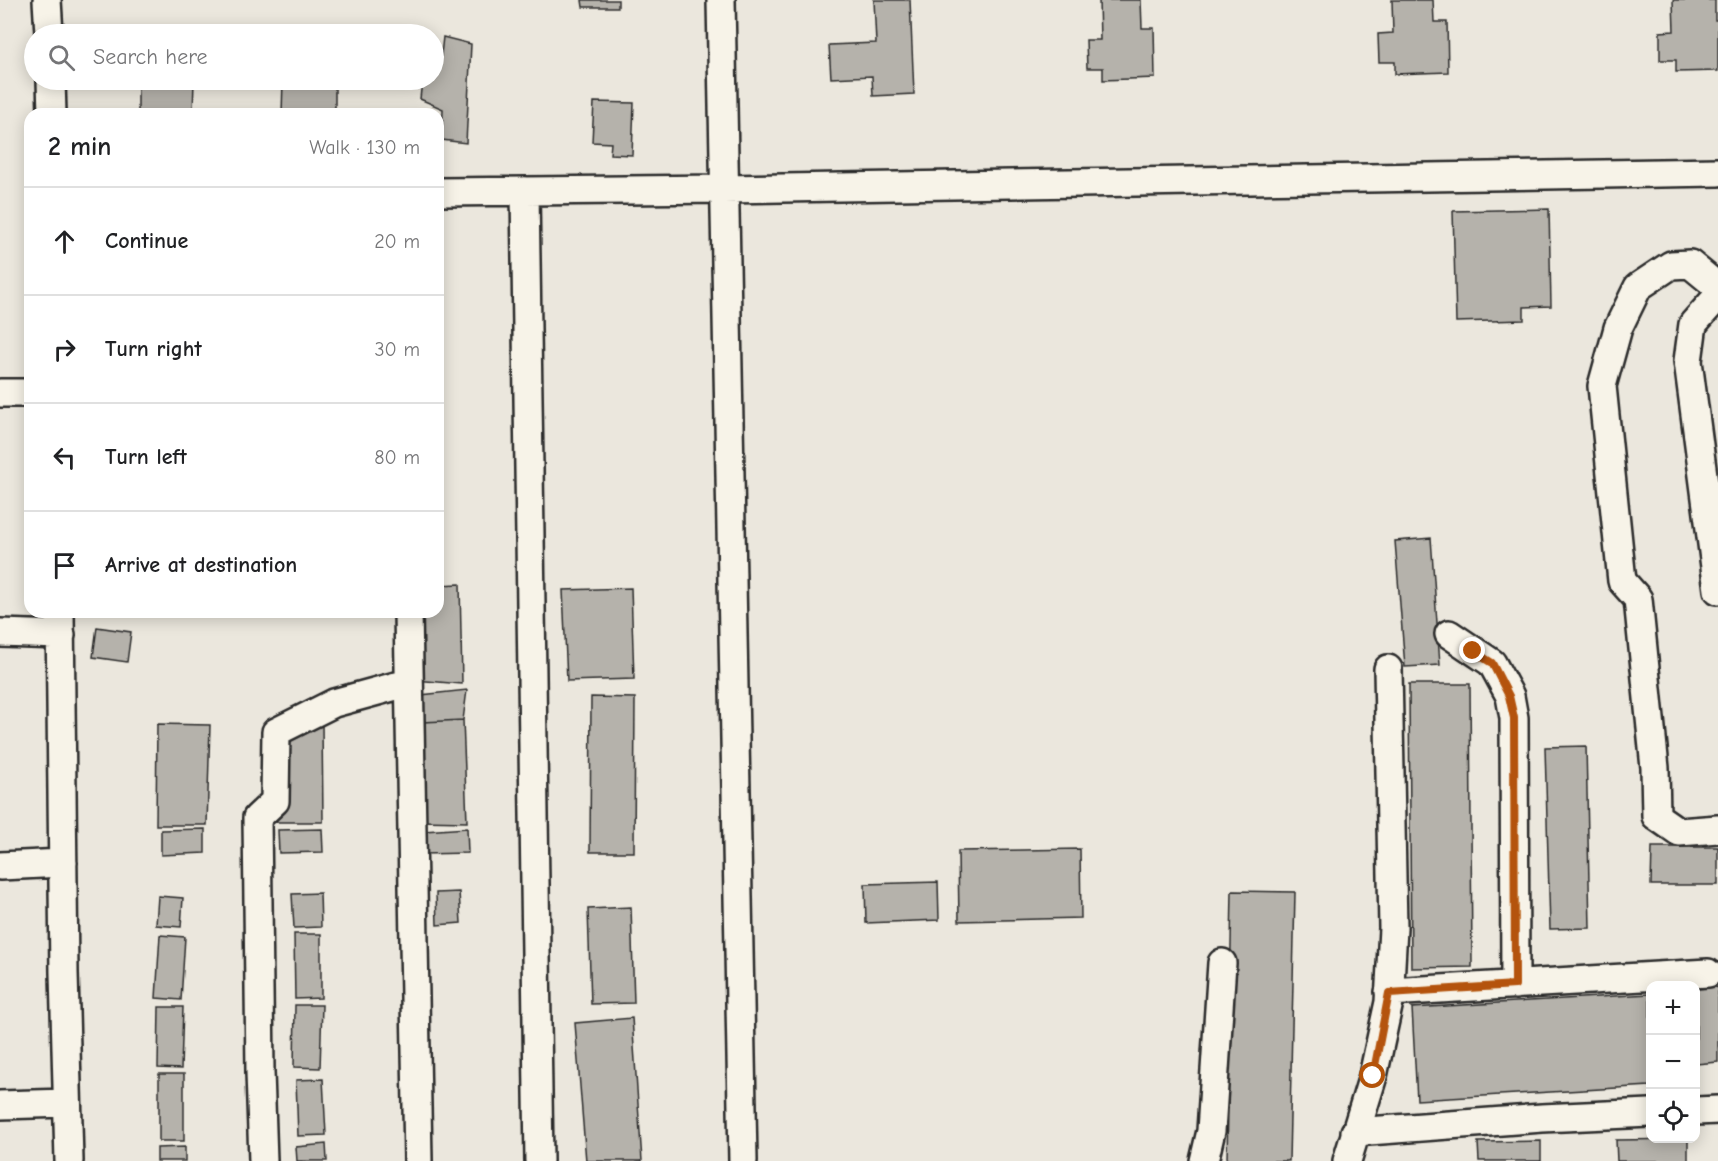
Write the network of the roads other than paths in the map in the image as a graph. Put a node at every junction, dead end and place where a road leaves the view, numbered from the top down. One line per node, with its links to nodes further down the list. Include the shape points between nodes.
1 (47, 0): 3 (street)
2 (721, 0): 7 (street)
3 (48, 24)
4 (51, 90): 5 (street)
5 (52, 108)
6 (1718, 172): 7 (street)
7 (724, 189): 8 (street); 38 (street)
8 (525, 191): 9 (street); 37 (street)
9 (444, 192)
10 (1718, 287): 21 (street, via 1690,264 1671,265 1638,287 1618,328 1602,386 1622,581 1638,599 1656,816 1679,832)
11 (1718, 296): 14 (street, via 1693,324 1688,361)
12 (0, 393): 13 (street)
13 (24, 393)
14 (1718, 588)
15 (408, 618): 20 (street)
16 (60, 623): 17 (street); 22 (street)
17 (0, 633)
18 (1449, 634): 26 (street, via 1492,663 1509,696 1514,718)
19 (1388, 669): 27 (street, via 1393,928)
20 (409, 684): 35 (street, via 334,703 276,732 275,801 257,818); 36 (street)
21 (1718, 829)
22 (63, 863): 23 (street); 28 (street)
23 (0, 866)
24 (1222, 963): 39 (street, via 1211,1131)
25 (1708, 973): 26 (street)
26 (1515, 985): 27 (street)
27 (1389, 993): 33 (street, via 1373,1076)
28 (68, 1103): 29 (street); 34 (street)
29 (0, 1105)
30 (1718, 1110): 31 (street)
31 (1700, 1111)
32 (1646, 1113): 33 (street)
33 (1355, 1132): 40 (street)
34 (69, 1161)
35 (263, 1161)
36 (418, 1161)
37 (539, 1161)
38 (743, 1161)
39 (1204, 1161)
40 (1347, 1161)

